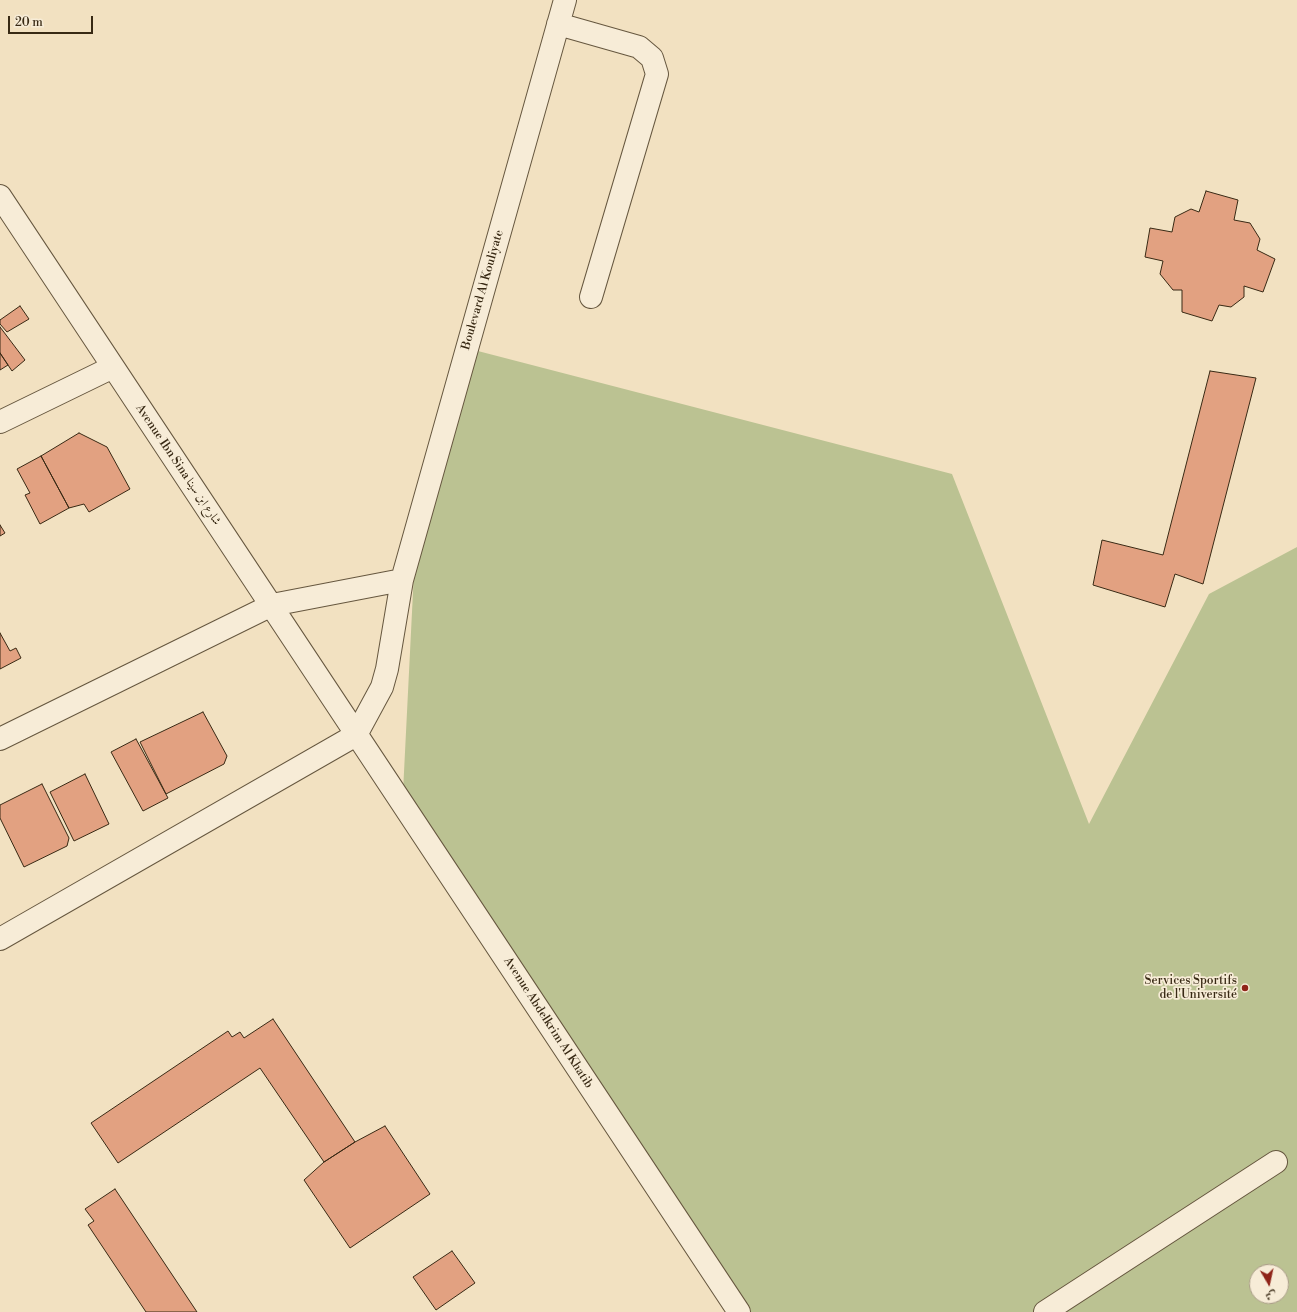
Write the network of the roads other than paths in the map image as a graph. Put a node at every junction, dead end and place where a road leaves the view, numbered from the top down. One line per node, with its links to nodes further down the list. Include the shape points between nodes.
1 (565, 0): 2 (street, Boulevard Al Kouliyate)
2 (558, 24): 4 (street, via 638,47 652,58 657,74); 7 (street, Boulevard Al Kouliyate)
3 (0, 196): 5 (street, Avenue Ibn Sina شارع ابن سينا)
4 (591, 297)
5 (113, 367): 6 (street); 8 (street, Avenue Ibn Sina شارع ابن سينا)
6 (0, 422)
7 (402, 580): 8 (street); 9 (street, Boulevard Al Kouliyate, via 391,650 382,687)
8 (272, 605): 9 (street, Avenue Ibn Sina شارع ابن سينا); 10 (street)
9 (356, 735): 11 (street); 13 (street, Avenue Abdelkrim Al Khatib)
10 (0, 739)
11 (0, 939)
12 (1276, 1162): 14 (street)
13 (739, 1312)
14 (1045, 1312)

